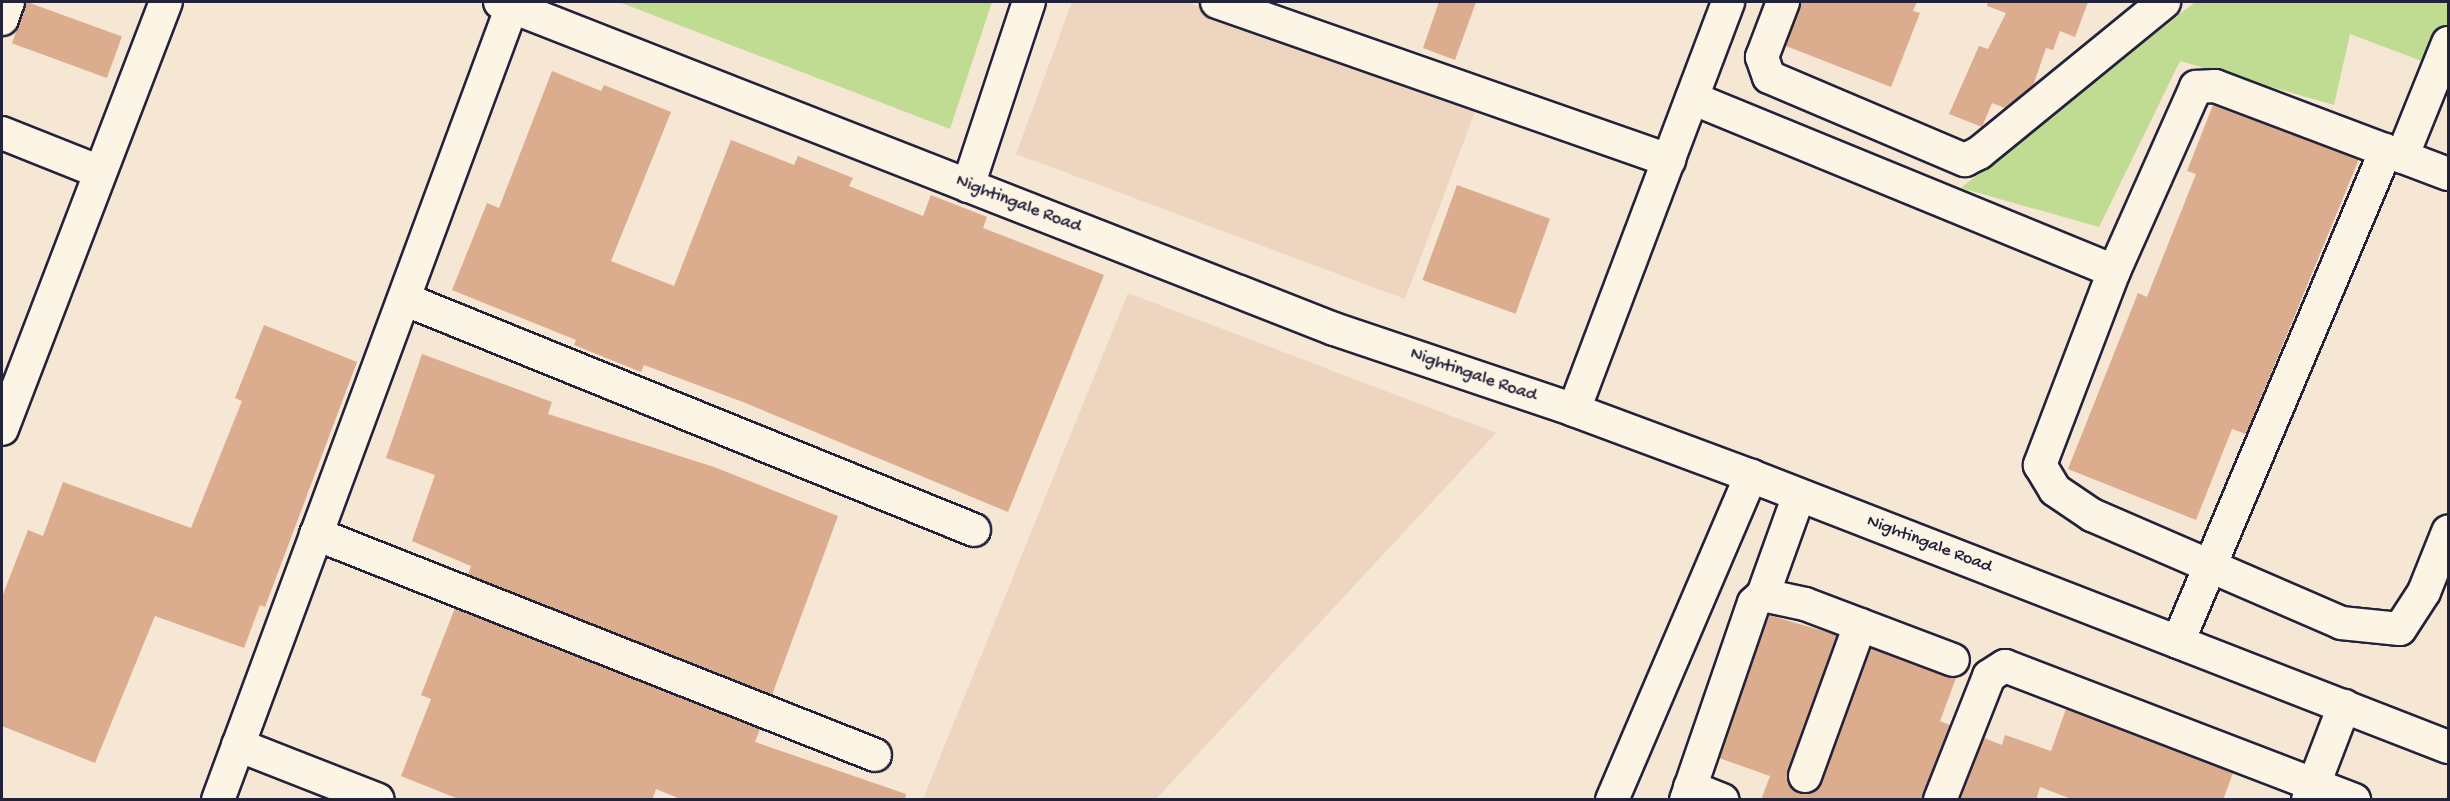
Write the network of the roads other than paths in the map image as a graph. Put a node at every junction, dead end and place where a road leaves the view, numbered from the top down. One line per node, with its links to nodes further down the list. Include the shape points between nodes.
1 (166, 2): 13 (street)
2 (1029, 2): 15 (street)
3 (1217, 2): 12 (street)
4 (1728, 2): 9 (street)
5 (1783, 2): 6 (street, via 1762,57 1769,77 1965,159 1979,153)
6 (2164, 2)
7 (506, 4): 15 (street, Nightingale Road); 17 (street)
8 (2448, 43): 11 (street)
9 (1692, 98): 12 (street); 16 (street)
10 (2, 133): 13 (street)
11 (2394, 153): 14 (street); 16 (street, via 2215,86 2196,87); 25 (street)
12 (1668, 160): 18 (street)
13 (100, 172): 19 (street)
14 (2448, 174)
15 (968, 186): 18 (street, Nightingale Road, via 1334,329)
16 (2114, 271): 25 (street, via 2040,465 2055,490 2092,515)
17 (404, 299): 22 (street); 24 (street)
18 (1574, 410): 20 (street, Nightingale Road)
19 (2, 429)
20 (1751, 476): 21 (street, Nightingale Road); 39 (street)
21 (1799, 495): 26 (street); 28 (street, Nightingale Road)
22 (974, 530)
23 (2448, 532): 25 (street, via 2424,592 2400,629 2341,623)
24 (316, 534): 31 (street); 33 (street)
25 (2211, 566): 28 (street)
26 (1763, 595): 27 (street, via 1785,598); 36 (street, via 1755,603)
27 (1860, 625): 29 (street); 34 (street)
28 (2178, 642): 30 (street, Nightingale Road)
29 (1953, 660)
30 (2344, 706): 32 (street, Nightingale Road); 35 (street)
31 (238, 745): 37 (street); 38 (street)
32 (2448, 747)
33 (875, 755)
34 (1805, 776)
35 (2311, 792): 41 (street, via 2005,666 1989,676); 42 (street)
36 (1688, 793): 40 (street)
37 (218, 800)
38 (378, 800)
39 (1612, 800)
40 (1724, 800)
41 (1940, 800)
42 (2354, 800)

